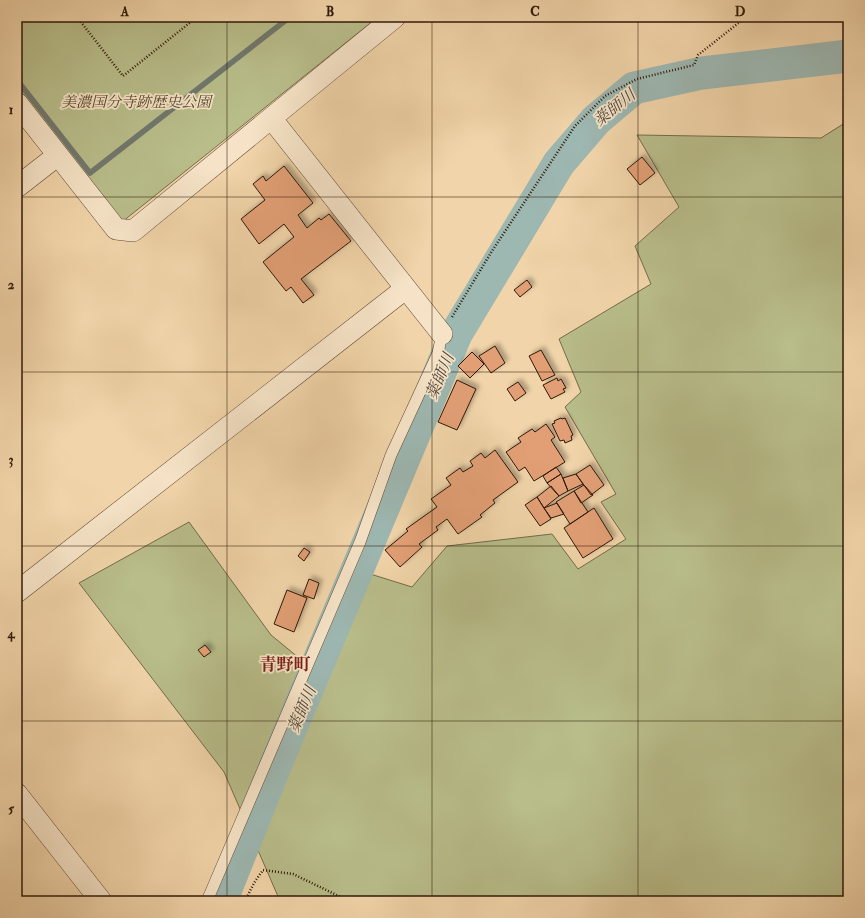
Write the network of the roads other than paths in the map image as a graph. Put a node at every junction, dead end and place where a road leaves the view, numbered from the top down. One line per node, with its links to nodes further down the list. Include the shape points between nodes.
1 (395, 17): 3 (street)
2 (17, 103): 4 (street)
3 (271, 118): 4 (street, via 133,231 116,229); 6 (street)
4 (58, 155): 5 (street)
5 (17, 187)
6 (404, 289): 7 (street); 8 (street)
7 (442, 334): 11 (lane, via 438,353 391,455 360,542)
8 (17, 592)
9 (17, 794): 10 (street)
10 (101, 901)
11 (207, 901)

